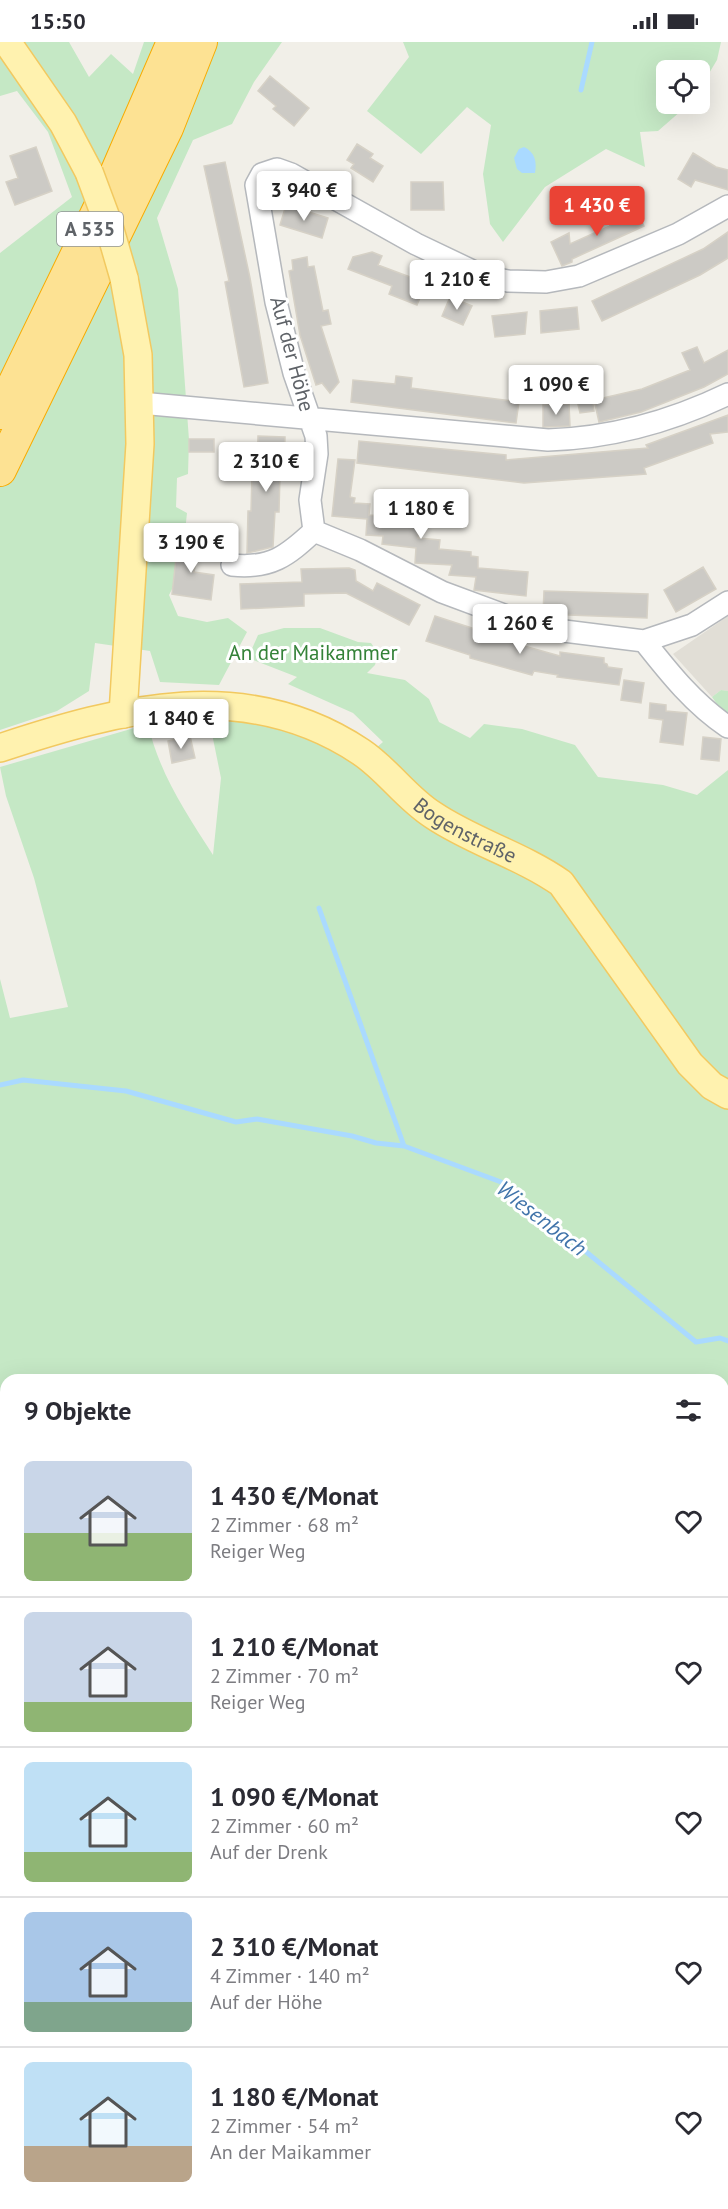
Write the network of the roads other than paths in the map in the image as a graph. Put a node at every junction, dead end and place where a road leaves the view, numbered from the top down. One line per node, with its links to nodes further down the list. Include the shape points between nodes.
1 (7, 42): 6 (main road, bridge, via 63,123 89,172 124,278 138,355)
2 (172, 42): 7 (highway, A 535, via 114,178)
3 (201, 42): 9 (highway, A 535, via 167,128)
4 (728, 206): 8 (street, Auf der Höhe, via 678,234 579,276 546,282 508,281 483,276 416,244 291,174 277,169 262,174 256,185 276,302)
5 (728, 394): 8 (street, via 628,431 575,439)
6 (140, 403): 8 (street); 14 (main road)
7 (0, 413)
8 (309, 418): 10 (street, Auf der Höhe, via 317,454 310,500)
9 (0, 470)
10 (314, 531): 11 (street, via 293,551 270,564); 13 (street, via 442,592 531,625)
11 (232, 565)
12 (728, 602): 13 (street, via 692,626)
13 (644, 641): 15 (street, via 705,711)
14 (123, 714): 16 (main road, Bogenstraße); 17 (main road, Bogenstraße, via 175,705 247,706 300,720 363,753 430,814 561,883 690,1064 712,1086)
15 (728, 727)
16 (0, 748)
17 (728, 1095)

